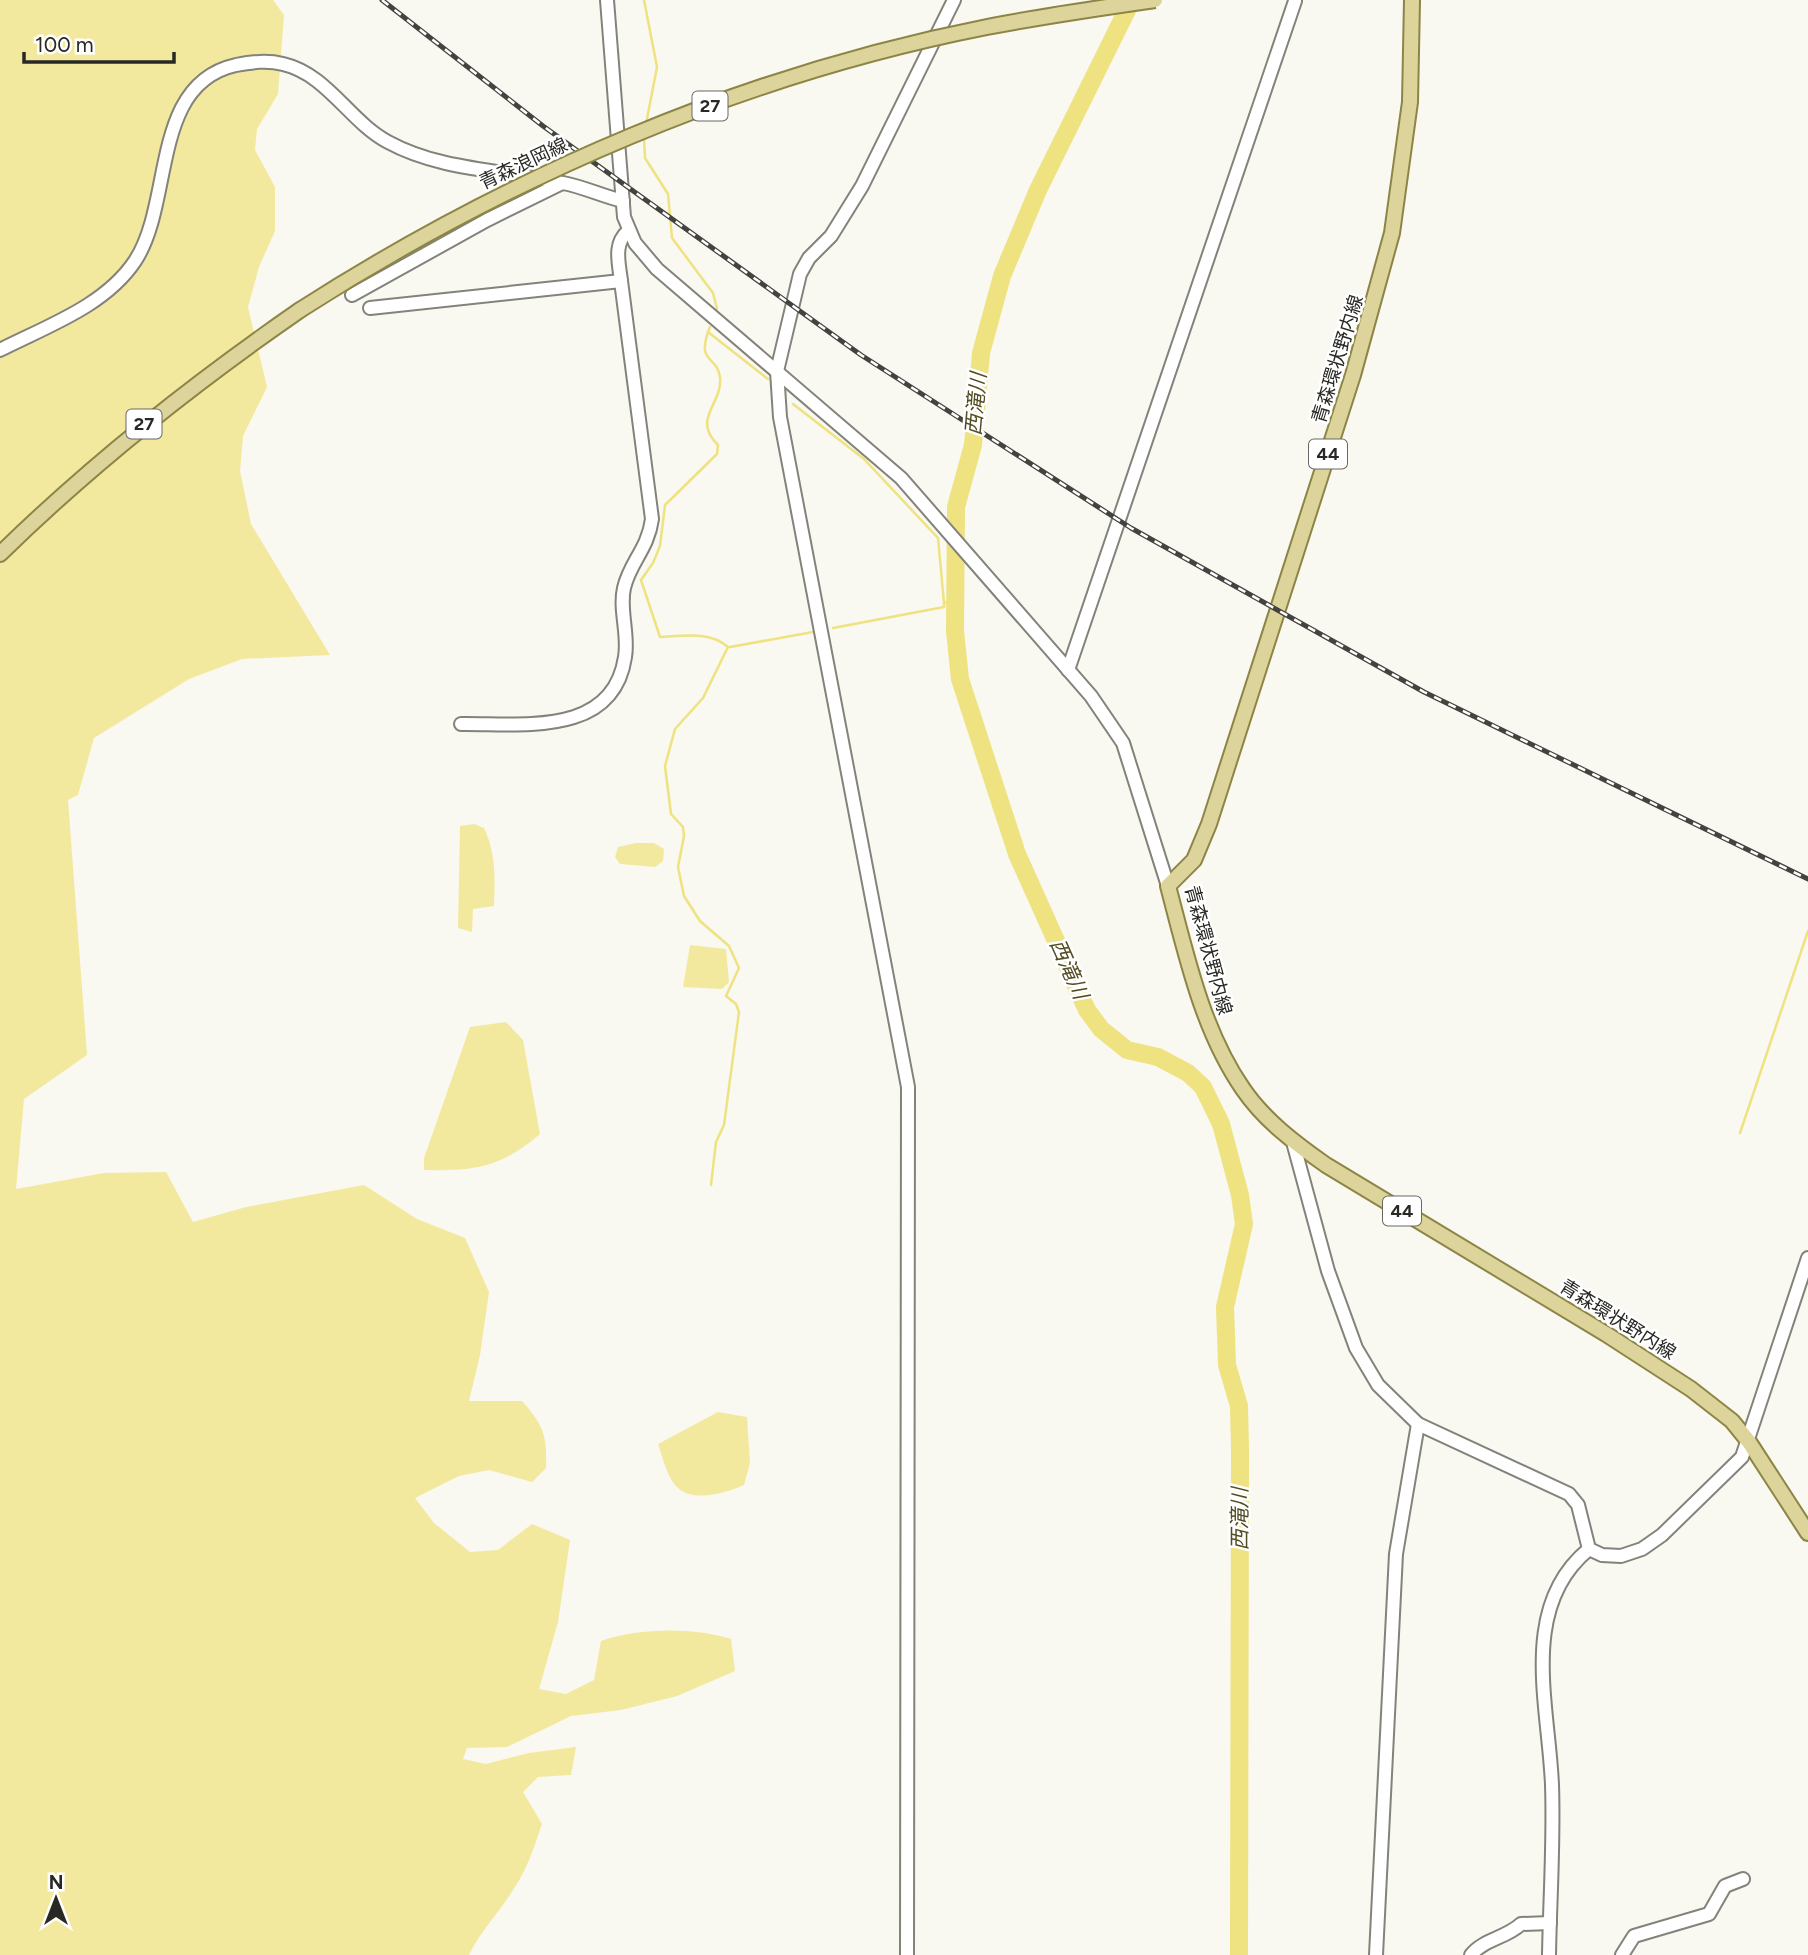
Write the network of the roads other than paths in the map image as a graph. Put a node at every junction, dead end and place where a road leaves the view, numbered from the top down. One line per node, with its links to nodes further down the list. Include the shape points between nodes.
1 (607, 0): 7 (street)
2 (954, 0): 13 (street, via 862,186 800,274)
3 (1155, 0): 14 (main road, 青森浪岡線 / 27, bridge, via 986,27 771,84 575,160 472,209 360,272 208,374 138,429)
4 (1412, 0): 17 (main road, 青森環状野内線 / 44, via 1404,150 1392,233 1368,325 1209,824 1194,860)
5 (1295, 1): 15 (street)
6 (562, 183): 7 (street); 10 (street); 12 (street, via 414,154 387,142 304,72 283,64 256,61 226,68 205,79 188,96 173,126 152,228 121,280 87,306)
7 (623, 201): 8 (street)
8 (628, 231): 9 (street, via 618,248); 13 (street, via 657,269)
9 (621, 281): 11 (street); 16 (street, via 652,519 649,537 624,588 626,656 620,676 593,709 562,723)
10 (352, 295)
11 (370, 308)
12 (0, 350)
13 (776, 371): 15 (street, via 893,470); 26 (street, via 780,417 908,1087)
14 (0, 554)
15 (1068, 670): 17 (street, via 1104,711 1123,743)
16 (461, 724)
17 (1168, 886): 18 (main road, 青森環状野内線 / 44, via 1191,972 1229,1066 1243,1089)
18 (1293, 1142): 20 (street, via 1328,1272 1356,1348 1378,1385); 21 (main road, 青森環状野内線 / 44, via 1692,1389 1732,1421)
19 (1808, 1258): 21 (street)
20 (1418, 1424): 23 (street, via 1569,1494 1578,1505); 27 (street, via 1396,1554)
21 (1749, 1443): 22 (main road, 青森環状野内線 / 44); 23 (street, via 1734,1468 1642,1549 1621,1556)
22 (1808, 1533)
23 (1589, 1549): 25 (street, via 1573,1562 1560,1584 1542,1653 1552,1784)
24 (1743, 1878): 30 (street, via 1725,1886 1709,1914 1634,1936)
25 (1550, 1923): 28 (street, via 1521,1924 1478,1946); 29 (street)
26 (907, 1955)
27 (1376, 1955)
28 (1471, 1955)
29 (1549, 1955)
30 (1622, 1955)

